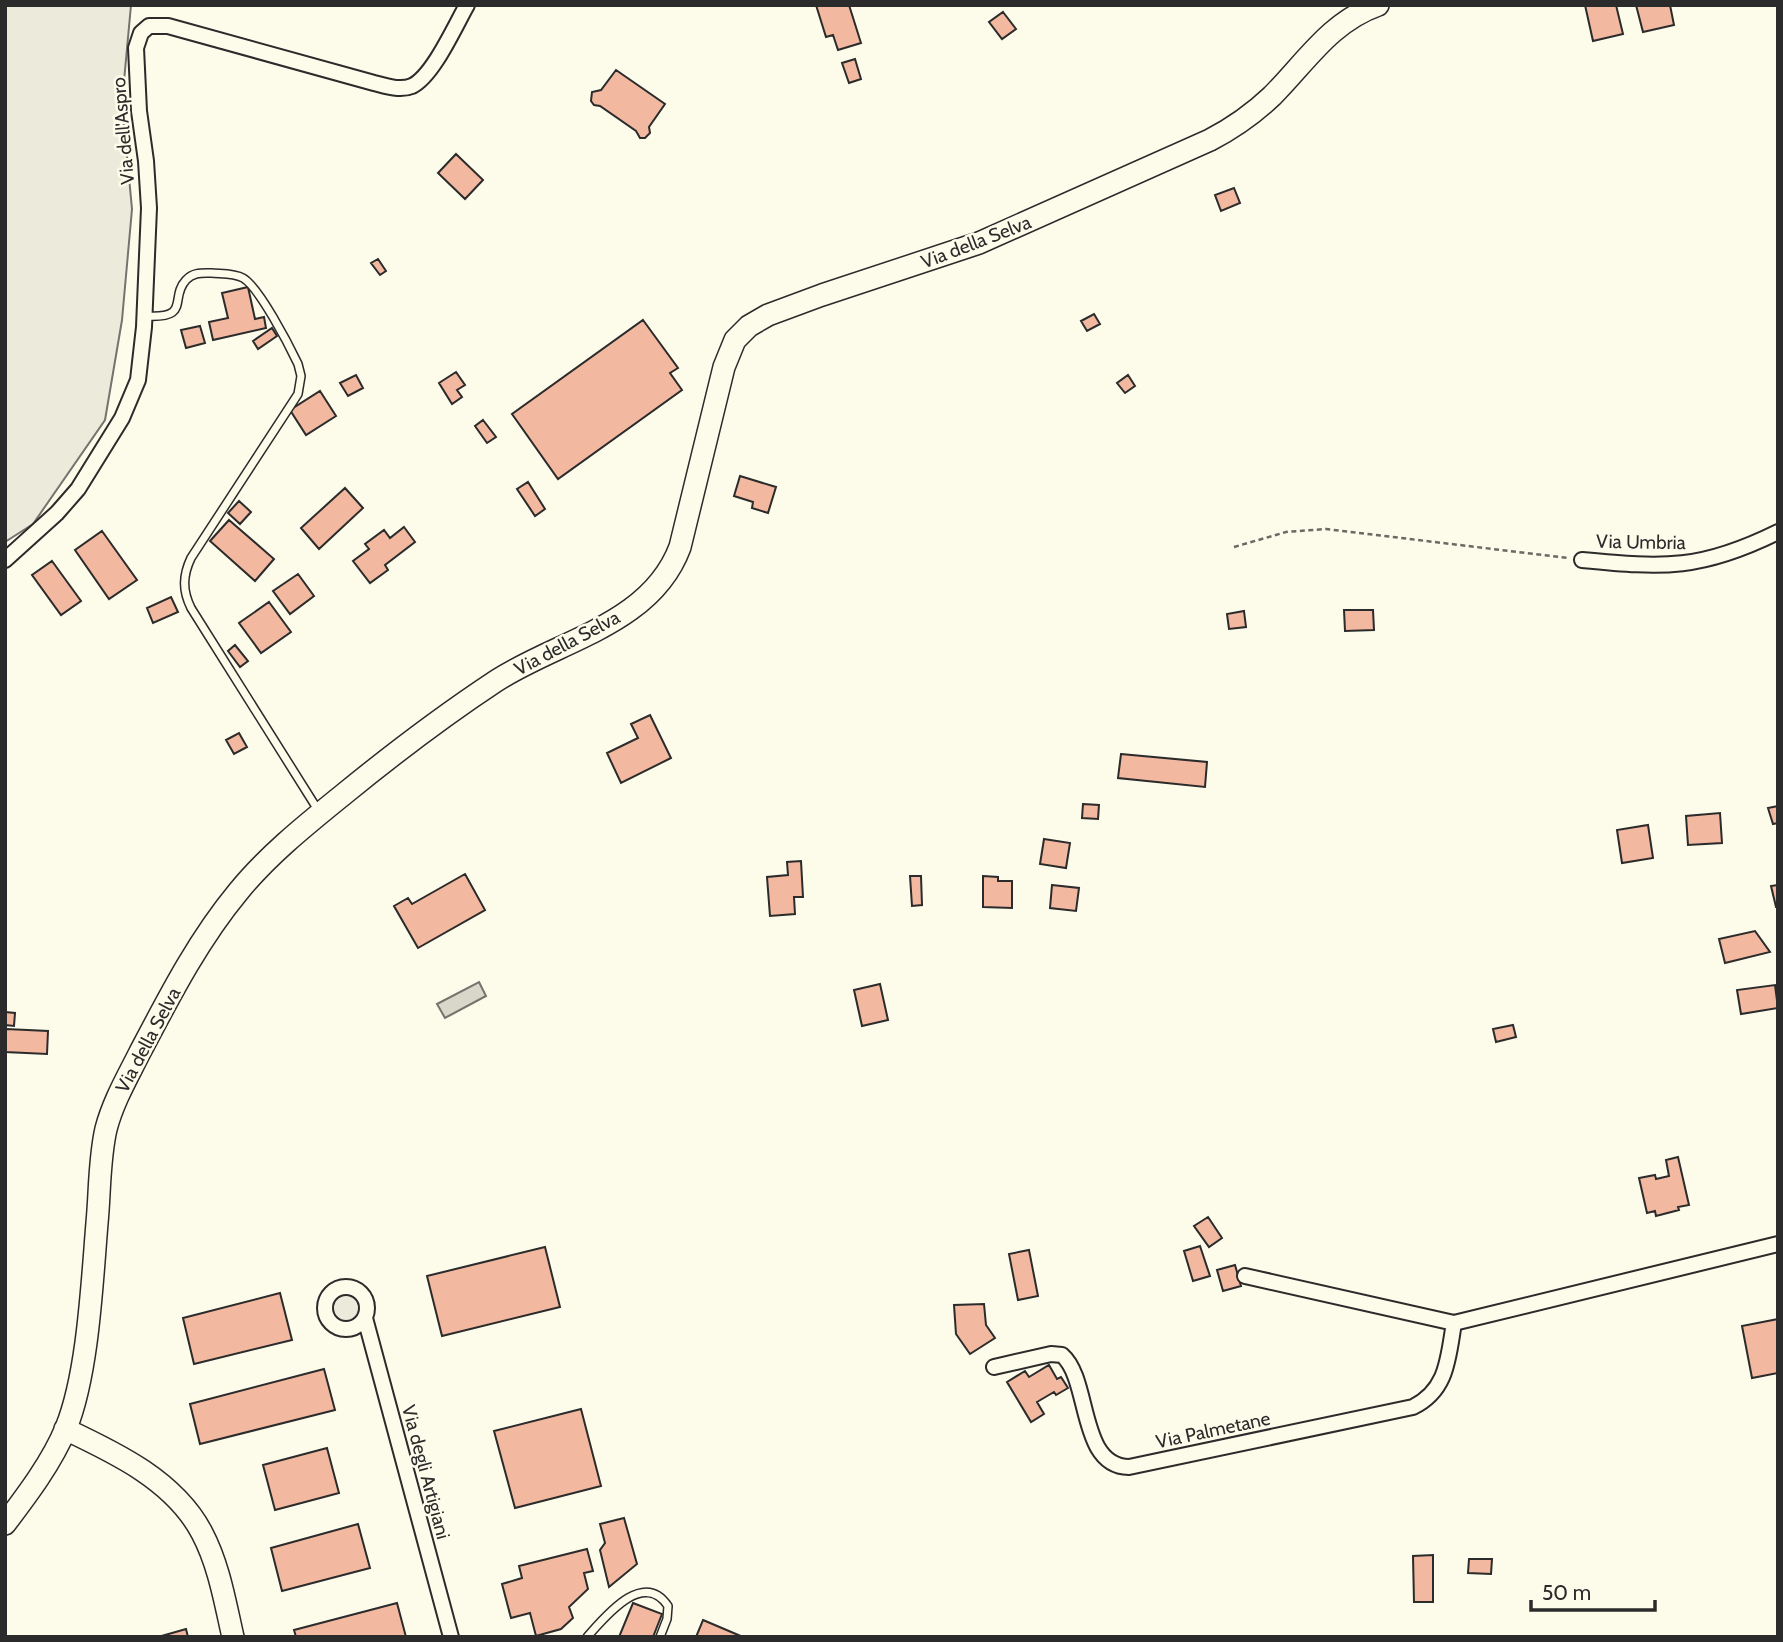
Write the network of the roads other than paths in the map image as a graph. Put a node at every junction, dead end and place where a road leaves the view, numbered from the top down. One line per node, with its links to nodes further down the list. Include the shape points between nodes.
1 (467, 5): 3 (street, Via dell'Aspro, via 424,76 401,88 168,26 145,29 136,48 149,200)
2 (1378, 5): 7 (street, Via della Selva, via 1335,29 1260,107 1210,140 979,243 822,295 749,326 726,359 680,547 656,587 601,628 498,680)
3 (145, 316): 5 (street, Via dell'Aspro, via 138,380 116,429 72,498); 7 (lane, via 172,312 181,287 192,275 240,276 256,289 298,363 302,376 298,394 191,558 184,582 191,608)
4 (1778, 531): 6 (street, Via Umbria, via 1734,552 1693,563 1648,566)
5 (5, 560)
6 (1582, 560)
7 (320, 813): 13 (street, Via della Selva, via 269,859 224,910 160,1013 114,1106 104,1141 84,1346)
8 (1778, 1244): 11 (street)
9 (1245, 1276): 11 (street)
10 (365, 1318): 16 (street, Via degli Artigiani)
11 (1454, 1323): 12 (street, Via Palmetane, via 1443,1379 1429,1397 1413,1407 1129,1467 1113,1464 1099,1450 1071,1367 1062,1355)
12 (994, 1367)
13 (65, 1429): 14 (street, Via della Selva); 15 (street, via 142,1471 190,1514 212,1556)
14 (5, 1524)
15 (233, 1637)
16 (451, 1637)
17 (587, 1637): 18 (lane, via 625,1599 643,1592 660,1597 668,1606)
18 (660, 1637)

